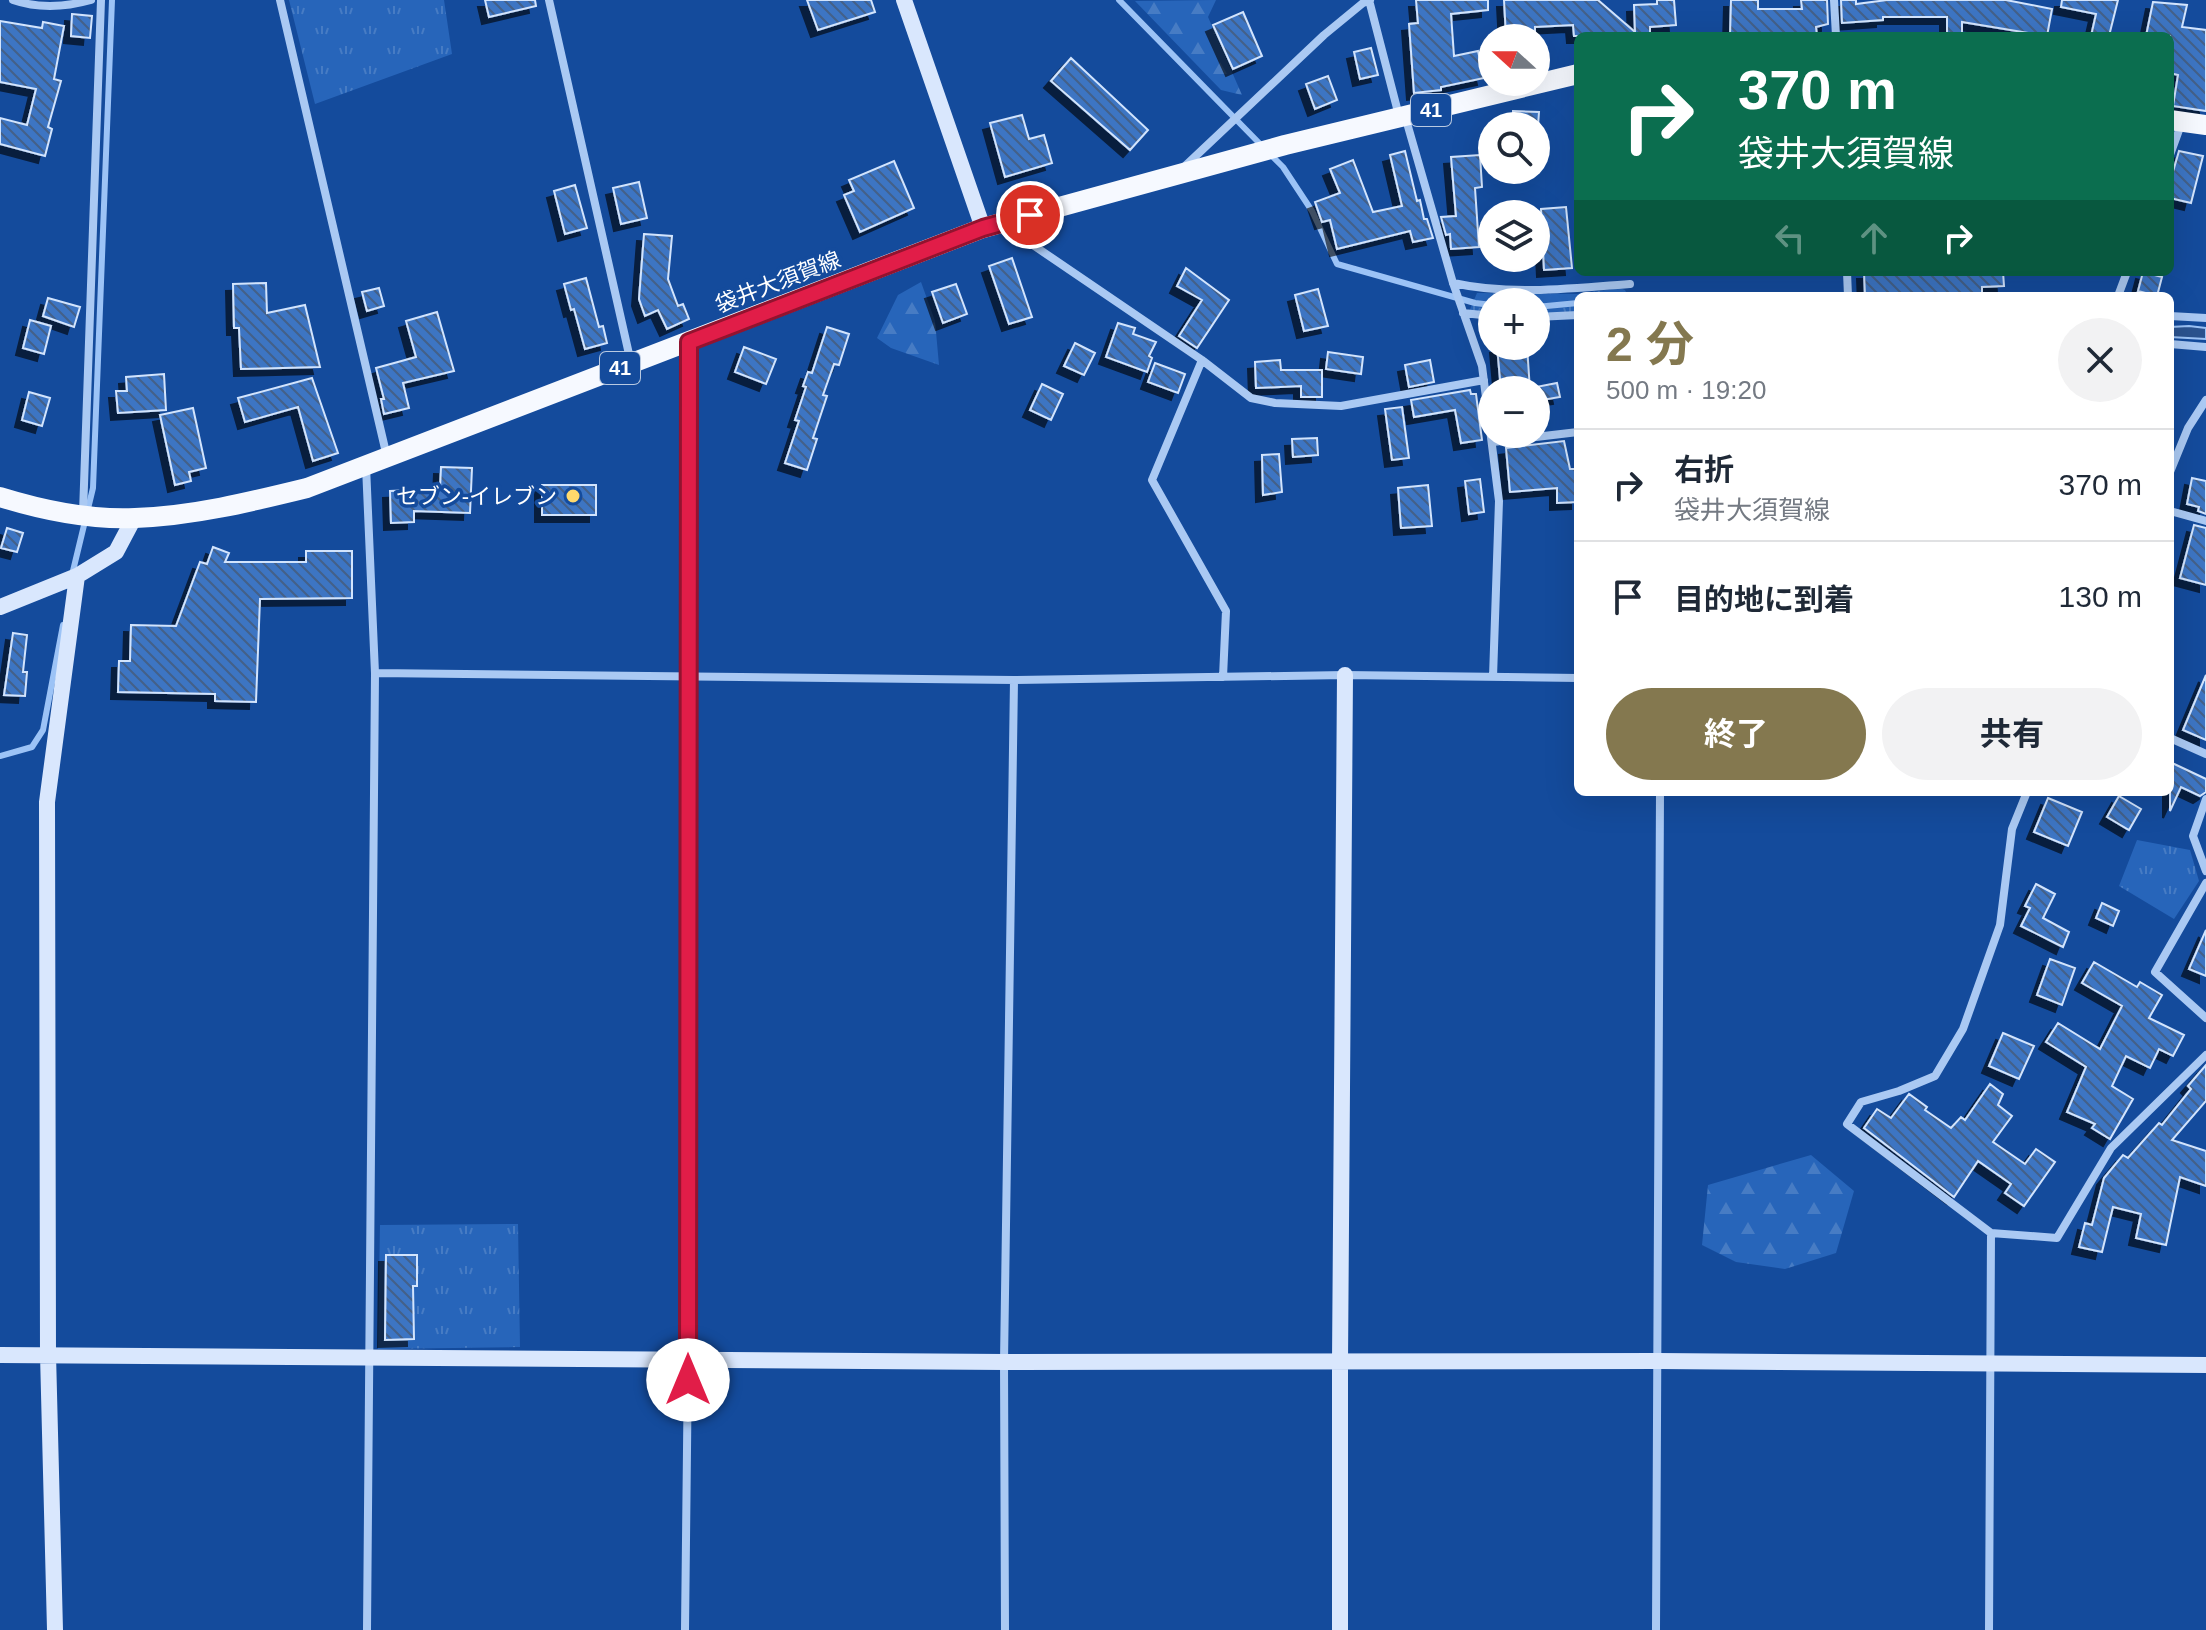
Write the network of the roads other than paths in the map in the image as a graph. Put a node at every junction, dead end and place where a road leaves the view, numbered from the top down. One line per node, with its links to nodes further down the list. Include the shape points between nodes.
1 (13, 0): 2 (street, via 68,6)
2 (91, 0)
3 (101, 0): 40 (street)
4 (280, 0): 35 (street)
5 (549, 0): 28 (street)
6 (904, 0): 15 (street)
7 (1370, 0): 11 (street); 14 (street, via 1324,35)
8 (1834, 0): 9 (street)
9 (1836, 32)
10 (1574, 75): 11 (main road, 袋井大須賀線 / 41)
11 (1402, 117): 14 (main road, 袋井大須賀線 / 41); 16 (street)
12 (2176, 121): 13 (main road)
13 (2206, 125)
14 (1175, 175): 15 (main road, 袋井大須賀線 / 41)
15 (992, 226): 24 (main road, 袋井大須賀線 / 41); 27 (street)
16 (1453, 283): 17 (street, via 1515,292); 18 (street)
17 (1630, 284)
18 (1463, 313): 19 (street); 29 (street)
19 (1478, 315)
20 (1574, 315): 21 (street)
21 (1550, 316)
22 (2174, 316): 23 (street)
23 (2206, 318)
24 (689, 342): 28 (main road, 袋井大須賀線 / 41); 47 (street)
25 (2174, 344): 26 (street)
26 (2206, 347)
27 (1202, 360): 30 (street, via 1251,398 1275,403 1341,406); 48 (street, via 1152,480 1226,611)
28 (631, 363): 35 (main road, 袋井大須賀線 / 41)
29 (1483, 376)
30 (1478, 381)
31 (2206, 400): 36 (street)
32 (1574, 432): 33 (street)
33 (1550, 435)
34 (1494, 448): 49 (street, via 1499,538)
35 (387, 457): 37 (main road, 袋井大須賀線 / 41)
36 (2174, 462)
37 (366, 465): 41 (main road, 袋井大須賀線 / 41, via 307,488 228,507); 45 (street)
38 (0, 497): 40 (main road, 袋井大須賀線 / 41)
39 (2174, 512): 42 (street)
40 (83, 514): 41 (main road, 袋井大須賀線 / 41)
41 (134, 518): 43 (street, via 116,552)
42 (2206, 521)
43 (77, 576): 44 (street); 62 (street, via 47,802)
44 (0, 607)
45 (375, 673): 47 (street); 64 (street)
46 (1345, 675): 48 (street); 49 (street); 69 (street)
47 (690, 676): 51 (street); 65 (street)
48 (1223, 677): 51 (street)
49 (1493, 677): 50 (street)
50 (1574, 678)
51 (1014, 680): 67 (street)
52 (2174, 740): 53 (street)
53 (2206, 754)
54 (1660, 796): 66 (street)
55 (2025, 796): 61 (street, via 2012,829 2000,925 1963,1029 1935,1076 1861,1102 1847,1124)
56 (2206, 799): 57 (street, via 2193,836)
57 (2206, 871)
58 (2206, 883): 59 (street, via 2155,972)
59 (2206, 1018)
60 (2206, 1055): 61 (street, via 2111,1148 2057,1238)
61 (1991, 1233): 68 (street)
62 (48, 1354): 63 (street); 64 (street); 71 (street)
63 (0, 1355)
64 (369, 1357): 65 (street); 72 (street)
65 (688, 1360): 67 (street); 73 (street)
66 (1658, 1361): 68 (street); 69 (street); 76 (street)
67 (1004, 1362): 69 (street); 74 (street)
68 (1990, 1362): 70 (street); 77 (street)
69 (1340, 1363): 75 (street)
70 (2206, 1365)
71 (55, 1630)
72 (367, 1630)
73 (685, 1630)
74 (1005, 1630)
75 (1340, 1630)
76 (1656, 1630)
77 (1989, 1630)

